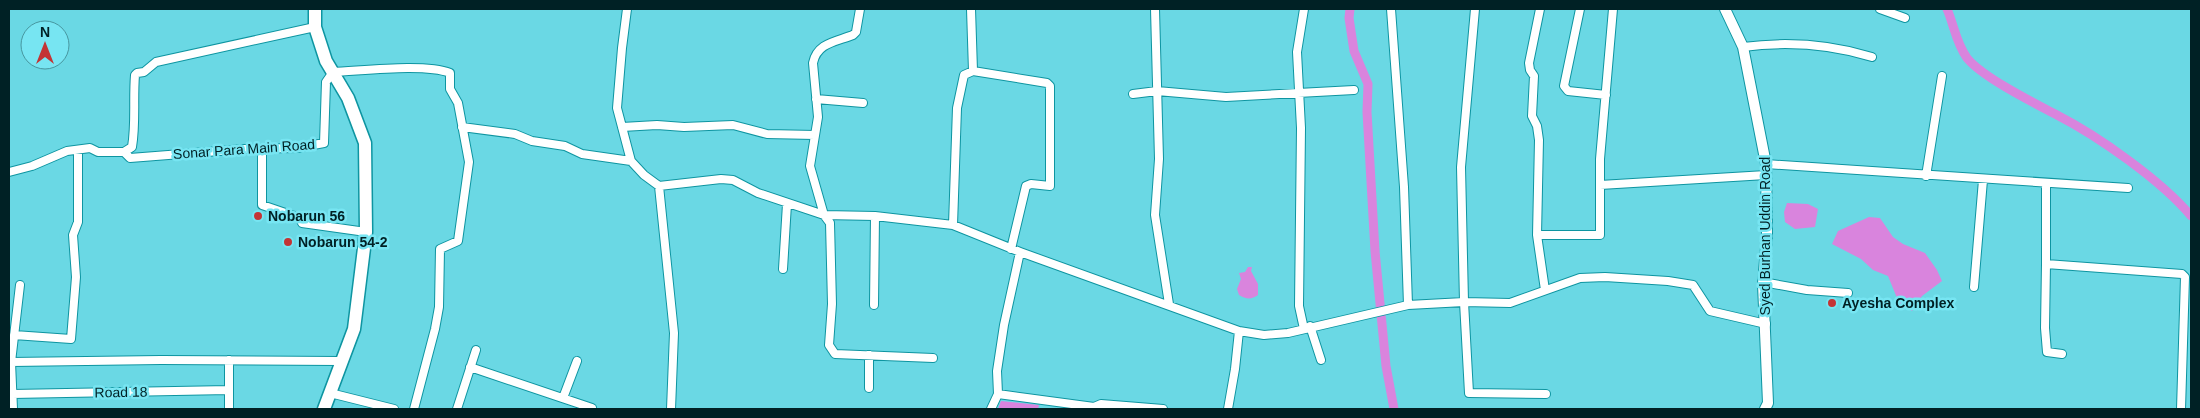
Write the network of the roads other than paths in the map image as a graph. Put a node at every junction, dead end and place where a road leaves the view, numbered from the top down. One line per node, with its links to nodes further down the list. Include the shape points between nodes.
1 (315, 9): 15 (main road)
2 (627, 9): 29 (street, via 617,108)
3 (860, 9): 26 (street, via 853,35 819,48 815,54)
4 (971, 9): 18 (street)
5 (1156, 9): 22 (street)
6 (1304, 9): 24 (street, via 1297,52)
7 (1391, 9): 61 (street, via 1404,187)
8 (1475, 9): 58 (street, via 1461,167)
9 (1540, 9): 48 (street, via 1529,63 1534,76 1532,116 1539,140)
10 (1580, 9): 25 (street, via 1564,86 1568,91)
11 (1613, 9): 25 (street)
12 (1725, 9): 16 (street, Syed Burhan Uddin Road)
13 (1880, 9): 14 (street)
14 (1905, 18)
15 (315, 27): 19 (main road); 33 (street, via 156,62 144,72 137,73 133,112 135,135 132,147)
16 (1743, 47): 17 (street, via 1808,44); 35 (street, Syed Burhan Uddin Road)
17 (1872, 57)
18 (973, 71): 46 (street, via 964,75 957,108); 49 (street, via 1050,86 1050,186 1026,186)
19 (333, 72): 28 (street, via 412,68 450,73 450,89 458,103); 31 (street, Sonar Para Main Road, via 326,82 324,143); 47 (main road, via 348,98 365,143)
20 (1942, 76): 37 (street)
21 (1354, 90): 24 (street)
22 (1157, 91): 23 (street); 24 (street, via 1226,97); 59 (street, via 1159,159 1155,216)
23 (1133, 94)
24 (1300, 94): 63 (street, via 1300,306)
25 (1606, 95): 40 (street)
26 (816, 99): 27 (street); 30 (street)
27 (863, 104)
28 (462, 126): 34 (street, via 516,134 532,141 565,146 582,154); 89 (street, via 469,162 458,240 440,249 436,329)
29 (622, 127): 30 (street, via 716,124 767,134); 34 (street)
30 (815, 135): 44 (street, via 810,166)
31 (262, 149): 33 (street, Sonar Para Main Road, via 130,158); 47 (street, via 262,205 300,218 302,223)
32 (78, 150): 33 (street, Sonar Para Main Road, via 90,148 98,152); 36 (street, Sonar Para Main Road); 65 (street, via 78,222 73,235 76,277 71,340)
33 (124, 152)
34 (631, 161): 41 (street)
35 (1766, 170): 37 (street); 40 (street); 53 (street, Syed Burhan Uddin Road, via 1767,236)
36 (9, 172)
37 (1926, 176): 38 (street)
38 (1983, 180): 39 (street); 55 (street)
39 (2046, 184): 42 (street); 51 (street)
40 (1600, 185): 48 (street, via 1599,235)
41 (659, 186): 43 (street, via 733,180); 91 (street, via 674,333)
42 (2128, 188)
43 (787, 204): 44 (street); 52 (street)
44 (824, 215): 45 (street); 69 (street, via 830,223 832,304 829,345 835,354)
45 (875, 216): 46 (street); 60 (street)
46 (953, 225): 49 (street)
47 (366, 232): 73 (main road, via 354,329)
48 (1537, 235): 56 (street)
49 (1011, 249): 50 (street)
50 (1020, 252): 59 (street); 81 (street, via 1004,325 997,371)
51 (2046, 264): 66 (street, via 2182,274 2186,282); 68 (street, via 2048,352)
52 (783, 269)
53 (1763, 282): 57 (street); 62 (street, Syed Burhan Uddin Road)
54 (20, 285): 65 (street)
55 (1974, 287)
56 (1545, 290): 58 (street, via 1510,303); 62 (street, via 1580,278 1668,281 1693,285 1710,311)
57 (1848, 293)
58 (1464, 302): 61 (street); 82 (street, via 1469,393)
59 (1169, 304): 64 (street)
60 (874, 305)
61 (1408, 305): 63 (street)
62 (1766, 324): 95 (street, Syed Burhan Uddin Road, via 1768,403)
63 (1307, 328): 64 (street, via 1264,336); 72 (street)
64 (1239, 331): 94 (street)
65 (14, 335): 75 (street)
66 (2187, 336): 96 (street)
67 (476, 350): 76 (street)
68 (2062, 354)
69 (869, 355): 70 (street); 77 (street)
70 (933, 358)
71 (229, 360): 73 (street); 75 (street); 78 (street)
72 (1321, 360)
73 (340, 361): 79 (main road)
74 (577, 361): 83 (street)
75 (11, 362): 80 (street)
76 (470, 367): 83 (street); 90 (street)
77 (869, 388)
78 (229, 390): 80 (street, Road 18); 86 (street)
79 (330, 393): 87 (main road); 88 (street)
80 (12, 394): 85 (street)
81 (998, 394): 92 (street); 93 (street, via 1094,408 1102,404)
82 (1546, 394)
83 (563, 398): 84 (street)
84 (592, 408)
85 (13, 409)
86 (229, 409)
87 (324, 409)
88 (394, 409)
89 (414, 409)
90 (457, 409)
91 (671, 409)
92 (991, 409)
93 (1163, 409)
94 (1228, 409)
95 (1765, 409)
96 (2181, 409)

